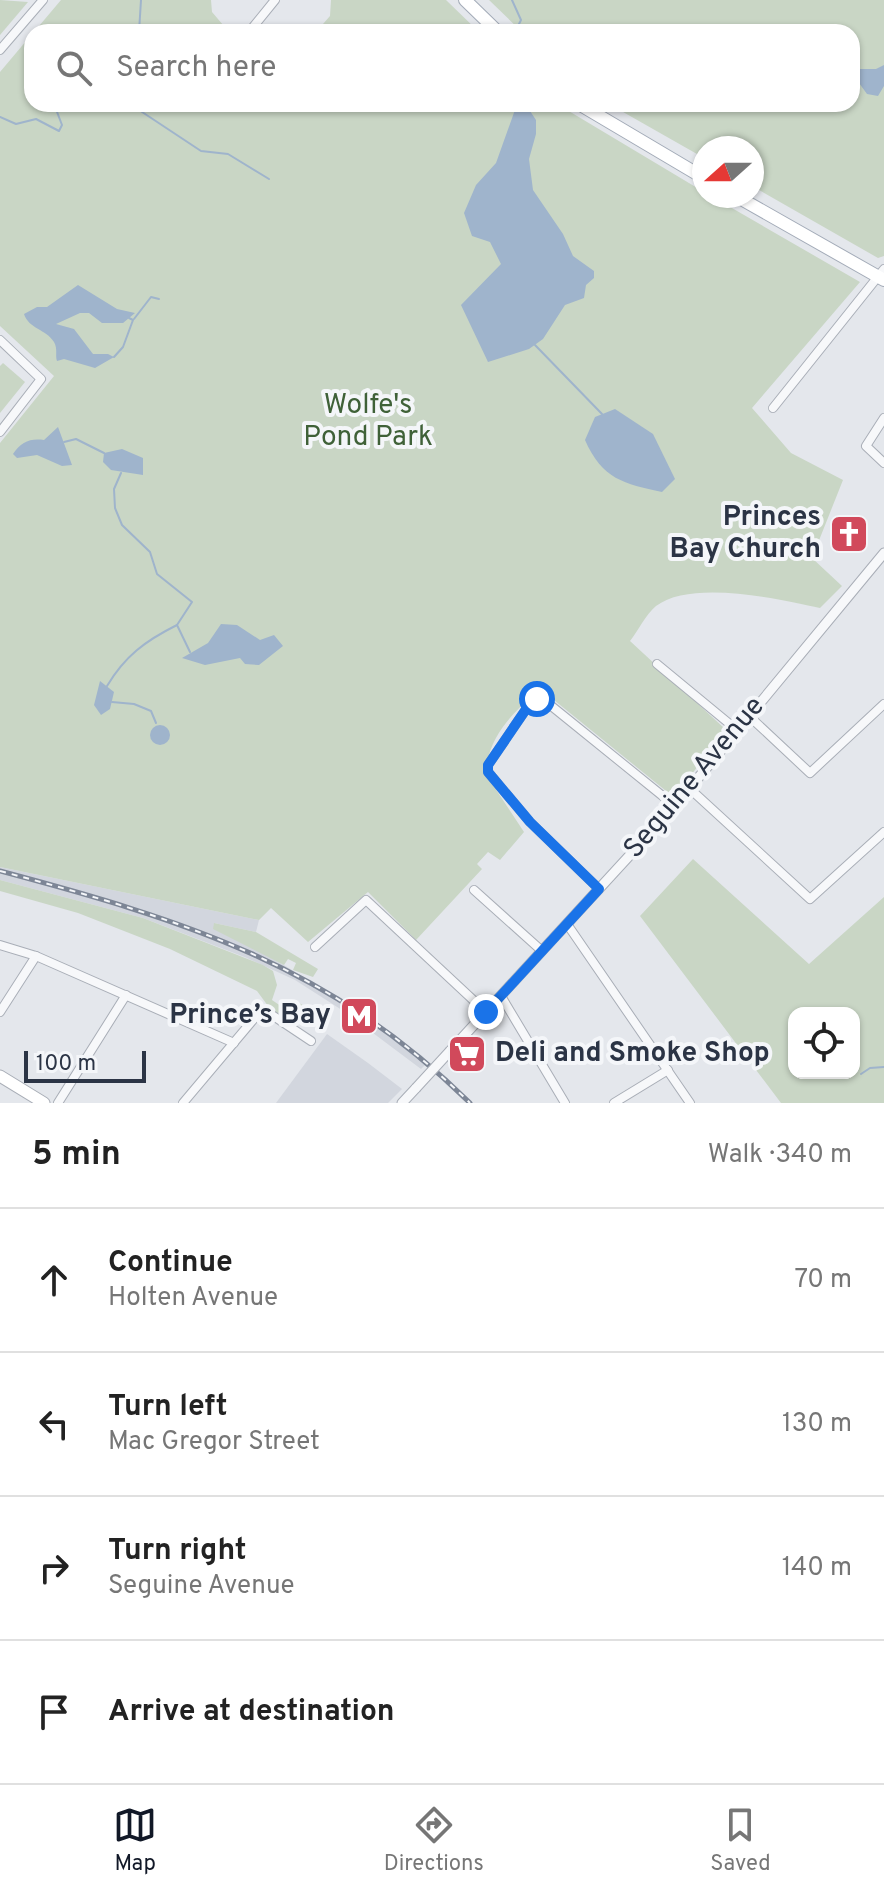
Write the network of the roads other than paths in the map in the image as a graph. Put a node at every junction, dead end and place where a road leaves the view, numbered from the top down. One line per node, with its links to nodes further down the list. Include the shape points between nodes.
1 (43, 0): 6 (street)
2 (275, 0): 4 (street)
3 (465, 0): 5 (main road)
4 (256, 24)
5 (490, 24)
6 (0, 50)
7 (593, 112): 8 (main road)
8 (692, 171)
9 (758, 208): 10 (main road)
10 (882, 275): 12 (street)
11 (0, 340): 14 (street, via 41,379)
12 (773, 408)
13 (884, 418): 15 (street, via 866,443)
14 (0, 432)
15 (884, 463)
16 (884, 553): 19 (street, Seguine Avenue)
17 (657, 664): 20 (street)
18 (884, 704): 19 (street, via 810,773)
19 (749, 716): 20 (street, Seguine Avenue)
20 (737, 730): 21 (street, Seguine Avenue)
21 (689, 788): 22 (street, Seguine Avenue); 23 (street, via 810,899)
22 (675, 806): 24 (street, Seguine Avenue); 24 (street, via 544,700 531,702 488,772)
23 (884, 832)
24 (599, 889): 26 (street, Seguine Avenue)
25 (474, 890): 29 (street)
26 (567, 924): 29 (street, Seguine Avenue); 37 (street)
27 (0, 945): 30 (street)
28 (315, 947): 34 (street, via 366,900)
29 (542, 951): 32 (street, Seguine Avenue)
30 (36, 956): 31 (street); 33 (street)
31 (126, 995): 36 (street); 41 (street)
32 (501, 996): 34 (street, Seguine Avenue); 43 (street)
33 (0, 1012)
34 (486, 1012): 39 (street, Seguine Avenue, bridge)
35 (311, 1041): 36 (street, via 262,1013)
36 (234, 1043): 42 (street)
37 (668, 1070): 44 (street); 45 (street)
38 (0, 1076): 40 (main road)
39 (407, 1101)
40 (44, 1103)
41 (58, 1103)
42 (183, 1103)
43 (565, 1103)
44 (614, 1103)
45 (690, 1103)

